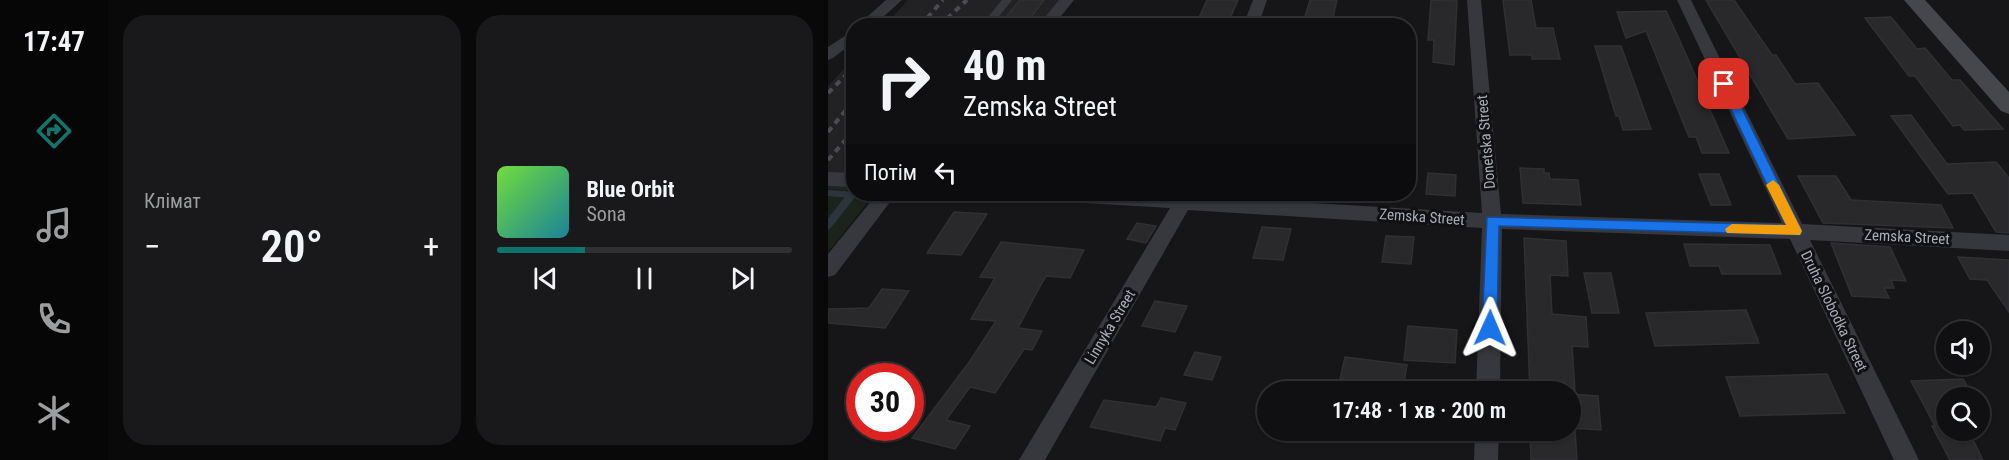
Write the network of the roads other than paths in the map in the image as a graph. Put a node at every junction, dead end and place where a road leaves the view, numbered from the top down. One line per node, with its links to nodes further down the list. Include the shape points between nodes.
1 (895, 0): 8 (street)
2 (1007, 0): 9 (lane)
3 (1067, 0): 10 (street)
4 (1260, 0): 11 (street)
5 (1474, 0): 20 (street, Donetska Street)
6 (1684, 0): 21 (street, Druha Slobodka Street)
7 (1914, 0): 14 (street)
8 (874, 18)
9 (992, 18)
10 (1052, 18)
11 (1253, 18)
12 (846, 40): 13 (street)
13 (828, 55)
14 (2009, 106)
15 (828, 178): 16 (street)
16 (846, 179)
17 (882, 201): 23 (street)
18 (1184, 201): 26 (street, Linnyka Street)
19 (1226, 201): 20 (street, Zemska Street)
20 (1492, 221): 21 (street, Zemska Street); 24 (street, Donetska Street)
21 (1795, 231): 22 (street, Zemska Street); 28 (street, Druha Slobodka Street)
22 (2009, 243)
23 (828, 270)
24 (1488, 381)
25 (1487, 441): 27 (street)
26 (1031, 460)
27 (1486, 460)
28 (1907, 460)

